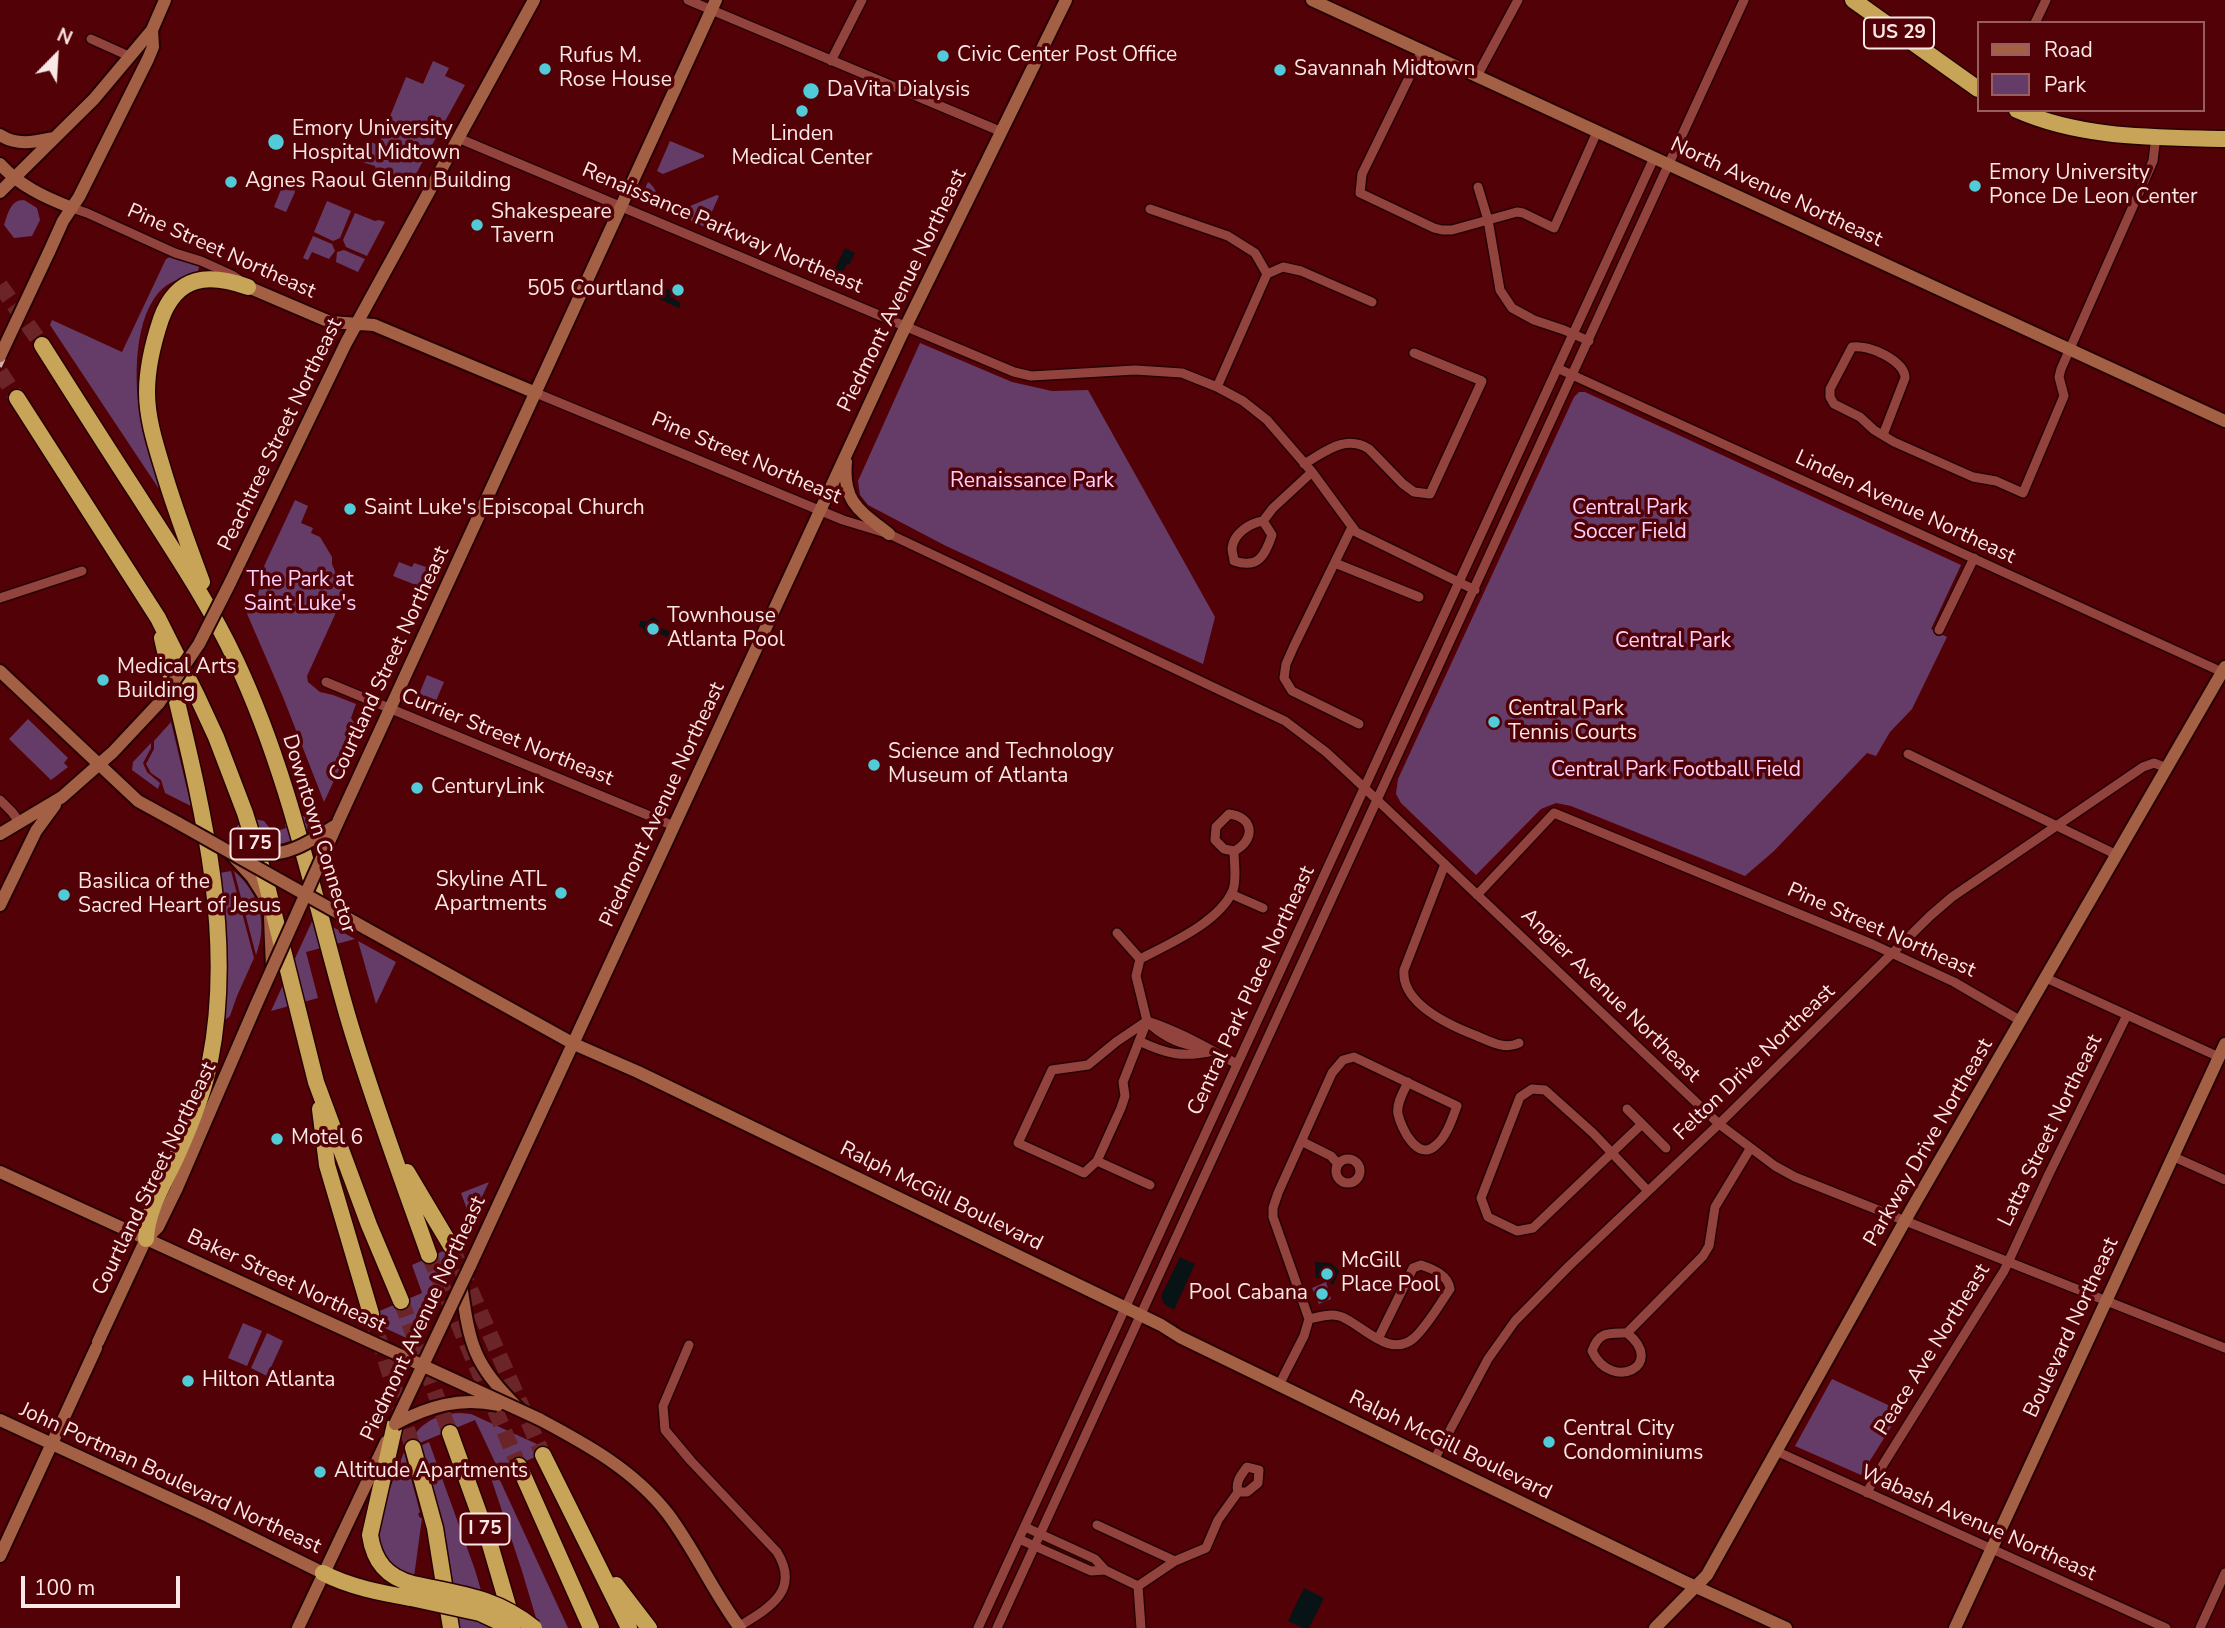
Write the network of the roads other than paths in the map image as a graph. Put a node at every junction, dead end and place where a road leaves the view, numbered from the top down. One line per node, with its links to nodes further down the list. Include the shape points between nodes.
1 (164, 0): 13 (main road)
2 (534, 0): 26 (main road, Peachtree Street Northeast)
3 (688, 0): 11 (street)
4 (862, 0): 17 (street)
5 (1066, 0): 21 (main road, Piedmont Avenue Northeast)
6 (1313, 0): 15 (main road, North Avenue Northeast)
7 (1518, 0): 18 (street)
8 (1744, 0): 30 (street, Central Park Place Northeast)
9 (1853, 0): 19 (highway, US 29)
10 (2046, 0): 12 (street)
11 (714, 5): 17 (street); 34 (main road, Courtland Street Northeast)
12 (2036, 21)
13 (152, 30): 16 (main road); 35 (main road, via 148,59)
14 (91, 39): 16 (street)
15 (1422, 51): 18 (main road, North Avenue Northeast); 37 (street, via 1362,174 1360,193 1442,230)
16 (131, 57): 25 (main road)
17 (831, 61): 21 (street)
18 (1477, 76): 22 (main road, North Avenue Northeast)
19 (1976, 88)
20 (2022, 112): 24 (highway, via 2072,129)
21 (1002, 132): 42 (main road, Piedmont Avenue Northeast)
22 (1597, 132): 28 (main road, North Avenue Northeast); 37 (street, via 1554,228 1517,212)
23 (0, 135): 25 (main road, via 26,143)
24 (2156, 136): 27 (highway); 46 (street, via 2152,161)
25 (56, 137): 31 (main road)
26 (458, 138): 34 (street, Renaissance Parkway Northeast); 41 (main road, Peachtree Street Northeast)
27 (2225, 139)
28 (1654, 158): 30 (main road, North Avenue Northeast); 43 (street, Central Park Place Northeast)
29 (0, 164): 31 (main road)
30 (1668, 165): 44 (street, Central Park Place Northeast); 46 (main road, North Avenue Northeast)
31 (14, 179): 33 (main road); 35 (main road)
32 (1478, 187): 37 (street)
33 (0, 192)
34 (621, 206): 42 (street, Renaissance Parkway Northeast); 52 (main road, Courtland Street Northeast)
35 (72, 208): 39 (street, Pine Street Northeast, via 232,275); 48 (main road, bridge)
36 (1150, 209): 38 (street, via 1228,236 1255,253)
37 (1488, 220): 43 (street, via 1500,290 1512,309)
38 (1268, 274): 40 (street, via 1283,267 1301,271); 51 (street)
39 (248, 287): 41 (main road, Pine Street Northeast, via 330,322); 71 (highway, via 215,278 179,289 162,318 148,377 158,451)
40 (1372, 302)
41 (356, 325): 52 (main road, Pine Street Northeast, via 374,325); 79 (main road, Peachtree Street Northeast, bridge, via 199,644 159,703)
42 (906, 326): 51 (street, Renaissance Parkway Northeast, via 1031,376 1157,371 1182,373); 56 (main road, Piedmont Avenue Northeast)
43 (1573, 334): 44 (street); 49 (street, Central Park Place Northeast)
44 (1589, 341): 50 (street, Central Park Place Northeast)
45 (42, 345): 71 (highway, Downtown Connector / I 75)
46 (2069, 350): 54 (main road, North Avenue Northeast); 55 (street, via 2059,377 2064,396 2023,493 1973,477)
47 (1414, 353): 57 (street, via 1482,381 1430,494 1414,492 1403,484 1362,444 1344,443)
48 (0, 356)
49 (1557, 368): 50 (street); 66 (street, Central Park Place Northeast)
50 (1573, 376): 63 (street, Linden Avenue Northeast); 67 (street, Central Park Place Northeast)
51 (1217, 387): 57 (street, Renaissance Parkway Northeast, via 1267,420)
52 (536, 393): 59 (street, Pine Street Northeast); 76 (main road, Courtland Street Northeast)
53 (17, 398): 70 (highway, I 75)
54 (2225, 421)
55 (1883, 435): 55 (street, via 1830,397 1833,381 1852,347 1875,350 1905,370)
56 (847, 451): 59 (main road, Piedmont Avenue Northeast); 62 (main road, via 845,482 850,499)
57 (1304, 464): 58 (street, Renaissance Parkway Northeast)
58 (1312, 472): 60 (street); 61 (street, Renaissance Parkway Northeast)
59 (820, 510): 62 (street, Pine Street Northeast); 87 (main road, Piedmont Avenue Northeast)
60 (1263, 521): 60 (street, via 1251,523 1240,533 1232,547 1234,561 1247,565 1260,560 1272,535)
61 (1352, 527): 64 (street); 66 (street, Renaissance Parkway Northeast)
62 (889, 534): 81 (street, Pine Street Northeast, via 1285,721)
63 (1974, 558): 72 (street); 73 (street, Linden Avenue Northeast)
64 (1335, 563): 68 (street); 77 (street, via 1286,664 1284,678 1292,691)
65 (82, 570): 69 (street)
66 (1459, 583): 67 (street, Renaissance Parkway Northeast); 81 (street, Central Park Place Northeast)
67 (1475, 590): 84 (street, Central Park Place Northeast)
68 (1419, 597)
69 (0, 598)
70 (158, 618): 116 (highway, I 75, via 197,696 245,813 278,922); 134 (highway, via 204,834 219,979 217,1022 202,1094 146,1222)
71 (216, 621): 121 (highway, Downtown Connector / I 75, via 267,736 293,812 347,1014)
72 (1939, 630)
73 (2224, 670): 80 (main road, Parkway Drive Northeast)
74 (0, 671): 79 (main road, Ralph McGill Boulevard)
75 (326, 682): 76 (street, Currier Street Northeast)
76 (390, 709): 86 (main road, Courtland Street Northeast); 87 (street, Currier Street Northeast)
77 (1359, 724)
78 (1908, 754): 88 (street)
79 (100, 765): 82 (main road, Peachtree Street Northeast); 90 (main road, Ralph McGill Boulevard, bridge, via 138,801)
80 (2167, 768): 88 (street, Felton Drive Northeast, via 2154,763 2143,767); 92 (main road, Parkway Drive Northeast)
81 (1365, 788): 84 (street, Pine Street Northeast); 115 (street, Central Park Place Northeast)
82 (62, 797): 85 (main road, Peachtree Street Northeast); 97 (main road, via 36,831)
83 (0, 800): 85 (street)
84 (1378, 800): 93 (street, Angier Avenue Northeast); 143 (street, Central Park Place Northeast)
85 (20, 823): 89 (main road, Peachtree Street Northeast)
86 (337, 824): 90 (main road, bridge, via 299,848 279,854); 94 (main road, Courtland Street Northeast, bridge)
87 (674, 826): 110 (main road, Piedmont Avenue Northeast)
88 (2058, 826): 92 (street); 100 (street, Felton Drive Northeast, via 1952,897)
89 (0, 834)
90 (227, 850): 94 (main road, Ralph McGill Boulevard, bridge); 102 (main road, bridge, via 267,901)
91 (1234, 851): 91 (street, via 1215,840 1216,827 1229,814 1239,815 1250,828 1243,845); 95 (street)
92 (2117, 855): 103 (main road, Parkway Drive Northeast)
93 (1445, 864): 96 (street, Angier Avenue Northeast); 109 (street, via 1403,978 1410,993 1441,1020 1500,1045)
94 (305, 894): 102 (main road, Courtland Street Northeast, bridge); 110 (main road, Ralph McGill Boulevard, bridge)
95 (1231, 894): 98 (street); 101 (street, via 1220,909 1186,935)
96 (1478, 895): 100 (street, Pine Street Northeast, via 1554,813); 120 (street, Angier Avenue Northeast)
97 (0, 905)
98 (1263, 908)
99 (1117, 933): 101 (street)
100 (1892, 953): 106 (street, Pine Street Northeast); 120 (street, Felton Drive Northeast)
101 (1140, 959): 105 (street, via 1136,975)
102 (272, 968): 134 (main road, Courtland Street Northeast, bridge, via 176,1189 158,1227)
103 (2046, 978): 104 (street); 106 (main road, Parkway Drive Northeast)
104 (2127, 1015): 114 (street); 137 (street, Latta Street Northeast)
105 (1147, 1021): 107 (street); 108 (street); 127 (street, via 1088,1065 1052,1070 1018,1143 1084,1173)
106 (2021, 1021): 133 (main road, Parkway Drive Northeast)
107 (1174, 1035): 112 (street); 113 (street)
108 (1139, 1041): 113 (street); 127 (street, via 1123,1082 1125,1096)
109 (1519, 1043)
110 (574, 1044): 138 (main road, Piedmont Avenue Northeast, bridge); 141 (main road, Ralph McGill Boulevard)
111 (2225, 1044): 114 (main road, Boulevard Northeast)
112 (1208, 1049): 113 (street, via 1198,1054); 115 (street)
113 (1166, 1052)
114 (2219, 1057): 126 (main road, Boulevard Northeast)
115 (1237, 1064): 141 (street, Central Park Place Northeast)
116 (316, 1082): 139 (highway, I 75); 142 (highway, via 327,1166)
117 (1408, 1083): 117 (street, via 1398,1114 1411,1143 1430,1150 1443,1136 1457,1107); 122 (street, via 1354,1057 1343,1060 1332,1073)
118 (1627, 1109): 119 (street)
119 (1642, 1124): 123 (street); 125 (street)
120 (1719, 1124): 124 (street, Angier Avenue Northeast); 132 (street, Felton Drive Northeast)
121 (388, 1140): 135 (highway); 136 (highway, Downtown Connector / I 75)
122 (1303, 1142): 128 (street); 144 (street, via 1273,1217)
123 (1666, 1148)
124 (1750, 1149): 133 (street, Angier Avenue Northeast, via 1795,1177); 145 (street, via 1715,1207 1703,1256)
125 (1613, 1153): 125 (street, via 1545,1090 1532,1089 1520,1097 1481,1198 1488,1217 1517,1231 1533,1228); 132 (street)
126 (2172, 1157): 130 (street); 140 (main road, Boulevard Northeast)
127 (1097, 1161): 131 (street)
128 (1338, 1163)
129 (0, 1172): 134 (main road, Baker Street Northeast)
130 (2225, 1180)
131 (1150, 1185)
132 (1648, 1191): 159 (street, Felton Drive Northeast, via 1515,1321 1488,1359)
133 (1905, 1222): 137 (street, Angier Avenue Northeast); 157 (main road, Parkway Drive Northeast)
134 (146, 1239): 149 (main road, Baker Street Northeast, bridge); 155 (main road, Courtland Street Northeast)
135 (451, 1246)
136 (429, 1255)
137 (2008, 1262): 140 (street, Angier Avenue Northeast); 162 (street, Peace Ave Northeast)
138 (461, 1284): 149 (main road, Piedmont Avenue Northeast, bridge); 151 (main road, bridge, via 477,1358)
139 (401, 1301)
140 (2106, 1301): 148 (street, Angier Avenue Northeast); 169 (main road, Boulevard Northeast)
141 (1125, 1307): 143 (main road, Ralph McGill Boulevard); 164 (street, Central Park Place Northeast)
142 (370, 1314)
143 (1140, 1315): 150 (main road, Ralph McGill Boulevard); 165 (street, Central Park Place Northeast)
144 (1309, 1319): 146 (street, via 1329,1314 1346,1318); 150 (street)
145 (1627, 1333): 145 (street, via 1599,1337 1592,1351 1597,1361 1615,1373 1626,1374 1641,1360 1639,1342)
146 (1378, 1339): 146 (street, via 1413,1268 1421,1265 1445,1278 1450,1289 1416,1336 1396,1346)
147 (689, 1345): 178 (street, via 663,1406 665,1430 778,1552 786,1570 786,1582 775,1602)
148 (2225, 1348)
149 (423, 1365): 151 (main road, Baker Street Northeast, bridge); 153 (main road, Piedmont Avenue Northeast, bridge)
150 (1279, 1385): 159 (main road, Ralph McGill Boulevard)
151 (519, 1409): 153 (main road, bridge, via 448,1403); 178 (main road, Baker Street Northeast, bridge, via 588,1445 641,1485 667,1513)
152 (0, 1420): 155 (main road, John Portman Boulevard Northeast)
153 (395, 1424): 173 (main road, Piedmont Avenue Northeast); 177 (highway, via 370,1535 381,1566)
154 (450, 1433): 181 (highway, I 75, via 489,1541)
155 (52, 1444): 170 (main road, Courtland Street Northeast); 173 (main road, John Portman Boulevard Northeast)
156 (414, 1448): 180 (highway, via 435,1528)
157 (1776, 1451): 162 (street, Wabash Avenue Northeast); 176 (main road, Parkway Drive Northeast)
158 (543, 1455): 167 (highway)
159 (1434, 1460): 176 (main road, Ralph McGill Boulevard)
160 (519, 1466): 183 (highway, I 75)
161 (1238, 1492): 171 (street, via 1206,1548)
162 (1867, 1493): 169 (street, Wabash Avenue Northeast)
163 (1097, 1525): 171 (street)
164 (1024, 1527): 165 (street); 166 (street, Central Park Place Northeast)
165 (1040, 1534): 168 (street, Central Park Place Northeast); 172 (street, via 1095,1559)
166 (1018, 1539): 168 (street); 186 (street, Central Park Place Northeast)
167 (587, 1543): 184 (highway); 185 (highway)
168 (1035, 1546): 172 (street, via 1091,1572); 187 (street, Central Park Place Northeast)
169 (1992, 1549): 191 (main road, Boulevard Northeast); 192 (street, Wabash Avenue Northeast)
170 (0, 1556)
171 (1175, 1561): 175 (street)
172 (1105, 1570): 175 (street)
173 (323, 1573): 177 (highway, via 362,1588); 179 (main road, Piedmont Avenue Northeast)
174 (2225, 1573): 193 (street)
175 (1138, 1586): 188 (street)
176 (1696, 1587): 189 (main road, Parkway Drive Northeast); 190 (main road, Ralph McGill Boulevard)
177 (412, 1591): 181 (highway, bridge); 182 (highway, bridge, via 485,1600)
178 (739, 1627)
179 (298, 1628)
180 (451, 1628)
181 (513, 1628)
182 (534, 1628)
183 (591, 1628)
184 (629, 1628)
185 (649, 1628)
186 (978, 1628)
187 (997, 1628)
188 (1141, 1628)
189 (1655, 1628)
190 (1786, 1628)
191 (1955, 1628)
192 (2166, 1628)
193 (2200, 1628)

